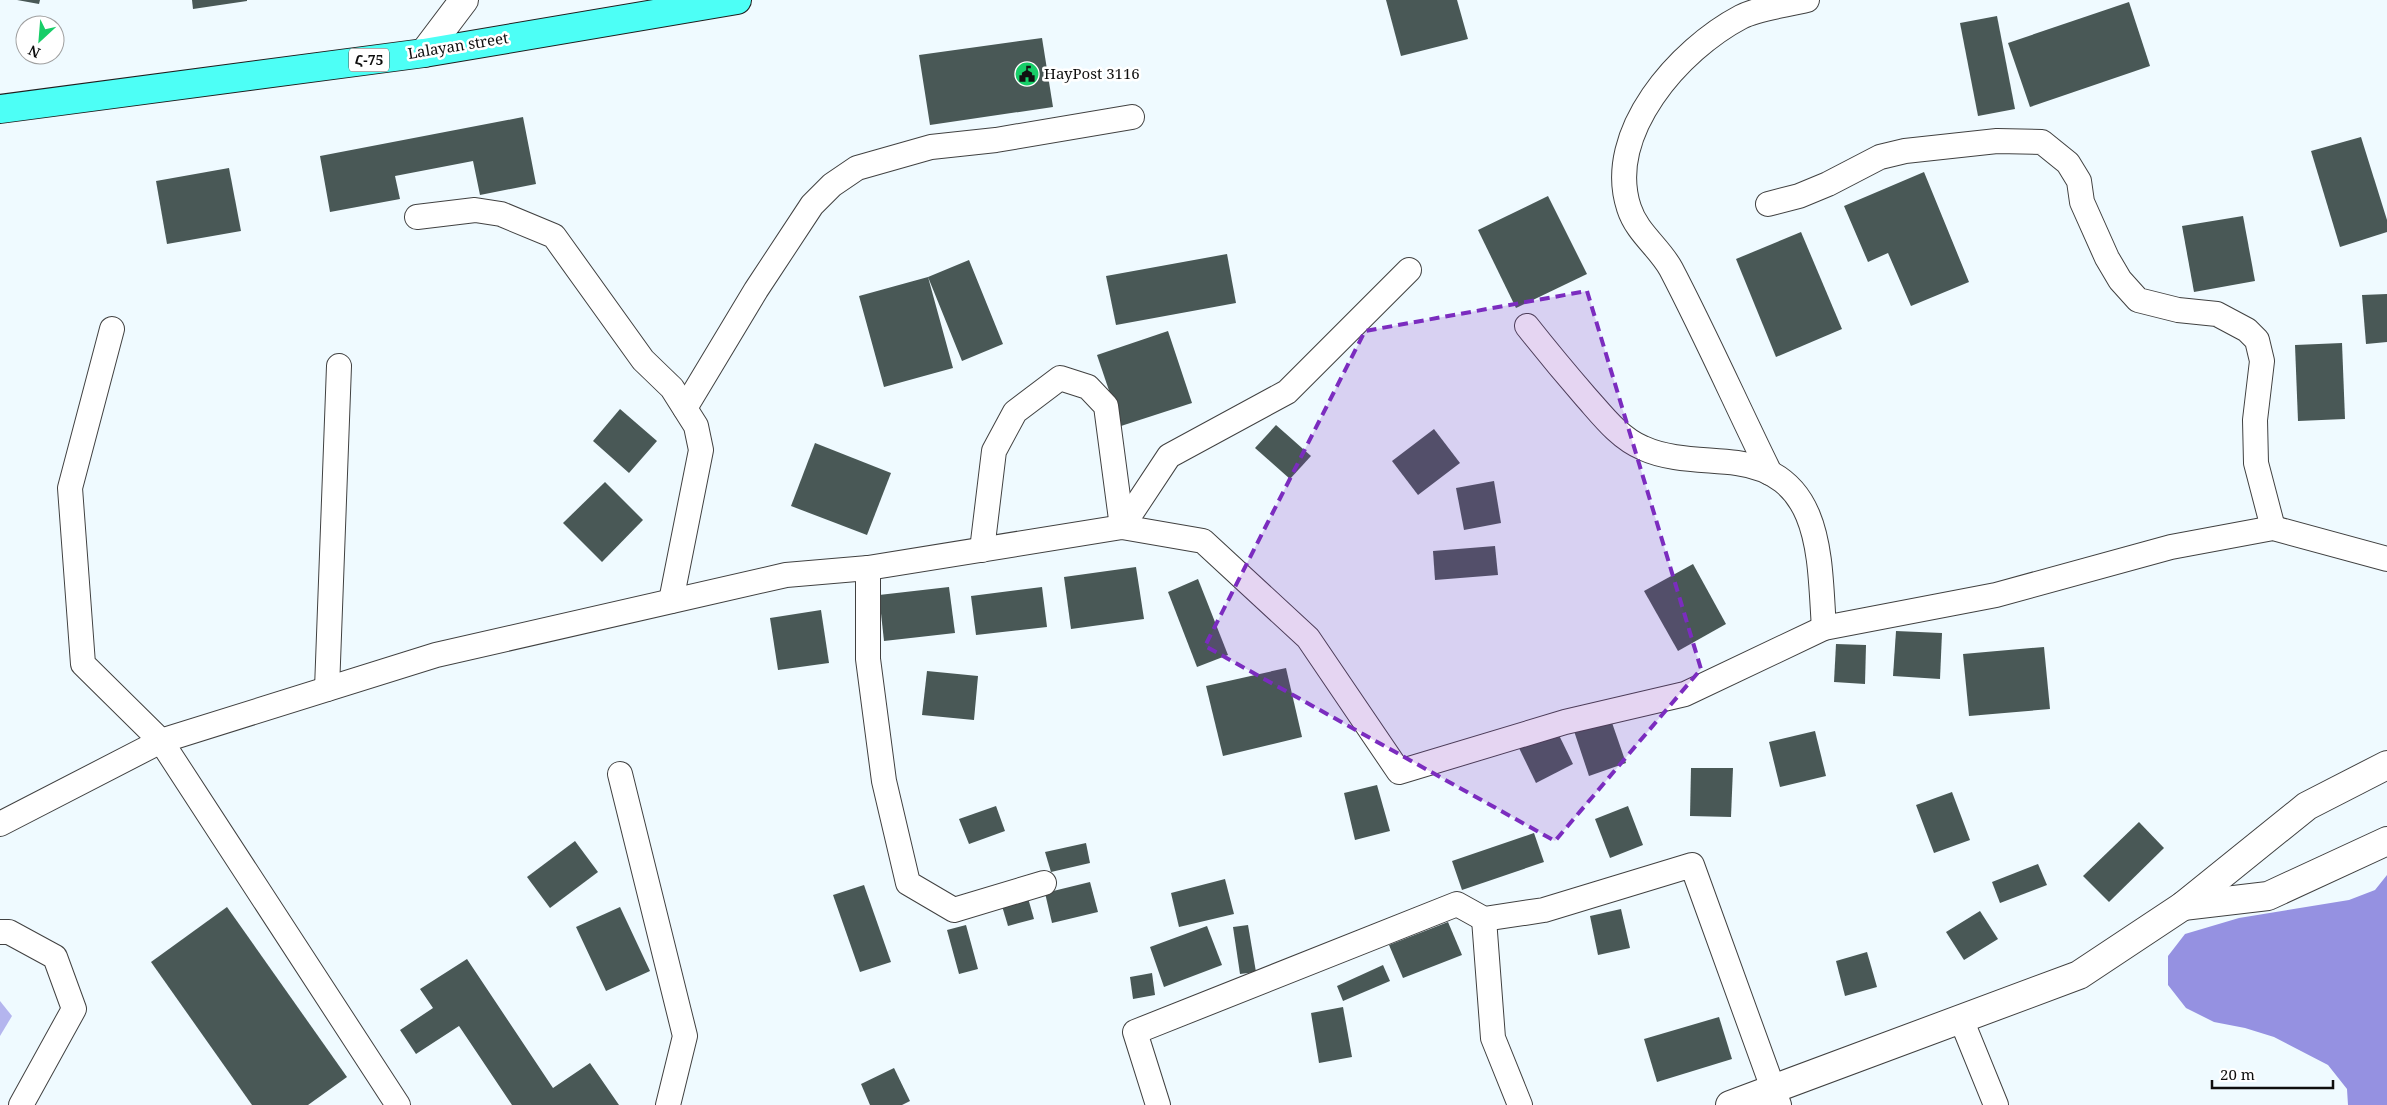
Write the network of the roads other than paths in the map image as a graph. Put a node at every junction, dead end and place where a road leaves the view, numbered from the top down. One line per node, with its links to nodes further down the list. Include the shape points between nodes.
1 (464, 0): 4 (street)
2 (737, 0): 4 (highway, Lalayan street / Հ-75)
3 (1807, 0): 14 (lane, via 1743,16 1710,37 1673,69 1644,110 1630,140 1623,174 1628,207 1638,227 1670,267)
4 (424, 53): 5 (highway, Lalayan street / Հ-75)
5 (0, 109)
6 (1132, 117): 13 (lane, via 996,140 931,147 857,168 832,185 812,205 756,290)
7 (1768, 204): 16 (lane, via 1828,184 1880,157 1997,141 2042,142 2068,163 2079,181 2082,202 2107,258 2120,280 2138,300 2178,310 2217,314 2248,330 2257,340 2262,361 2254,420 2256,463)
8 (417, 217): 13 (lane, via 475,210 501,214 554,236 643,360 672,388)
9 (1409, 270): 15 (lane, via 1287,392 1168,456)
10 (1527, 326): 14 (lane, via 1598,412 1642,448 1664,455 1740,463)
11 (112, 329): 23 (lane, via 70,488 83,664)
12 (339, 366): 22 (lane)
13 (686, 408): 20 (lane, via 696,426 701,450)
14 (1770, 473): 21 (lane, via 1793,489 1806,508 1818,550)
15 (1122, 527): 17 (lane); 17 (lane, via 1106,406 1088,387 1060,378 1015,412 994,451); 21 (lane, via 1203,542 1308,638 1399,772 1565,722 1685,694)
16 (2273, 528): 18 (lane); 21 (lane, via 2171,546 1996,596)
17 (982, 550): 19 (lane)
18 (2387, 559)
19 (868, 568): 20 (lane, via 786,575); 28 (lane, via 868,659 884,781 908,883 954,910)
20 (671, 602): 22 (lane, via 436,655)
21 (1824, 628)
22 (327, 689): 23 (lane)
23 (161, 741): 26 (lane); 35 (lane)
24 (2387, 765): 29 (street, via 2307,806)
25 (620, 774): 36 (lane, via 685,1036)
26 (0, 824)
27 (2387, 841): 29 (street, via 2268,896)
28 (1044, 883)
29 (2182, 906): 32 (street, via 2079,975)
30 (1484, 920): 33 (lane, via 1544,910 1692,866); 37 (lane, via 1456,904 1135,1032); 38 (lane, via 1493,1038)
31 (0, 932): 34 (lane, via 9,932 55,958 74,1009)
32 (1961, 1019): 33 (street); 40 (lane)
33 (1776, 1096): 39 (street)
34 (21, 1105)
35 (398, 1105)
36 (668, 1105)
37 (1158, 1105)
38 (1520, 1105)
39 (1730, 1105)
40 (1996, 1105)

